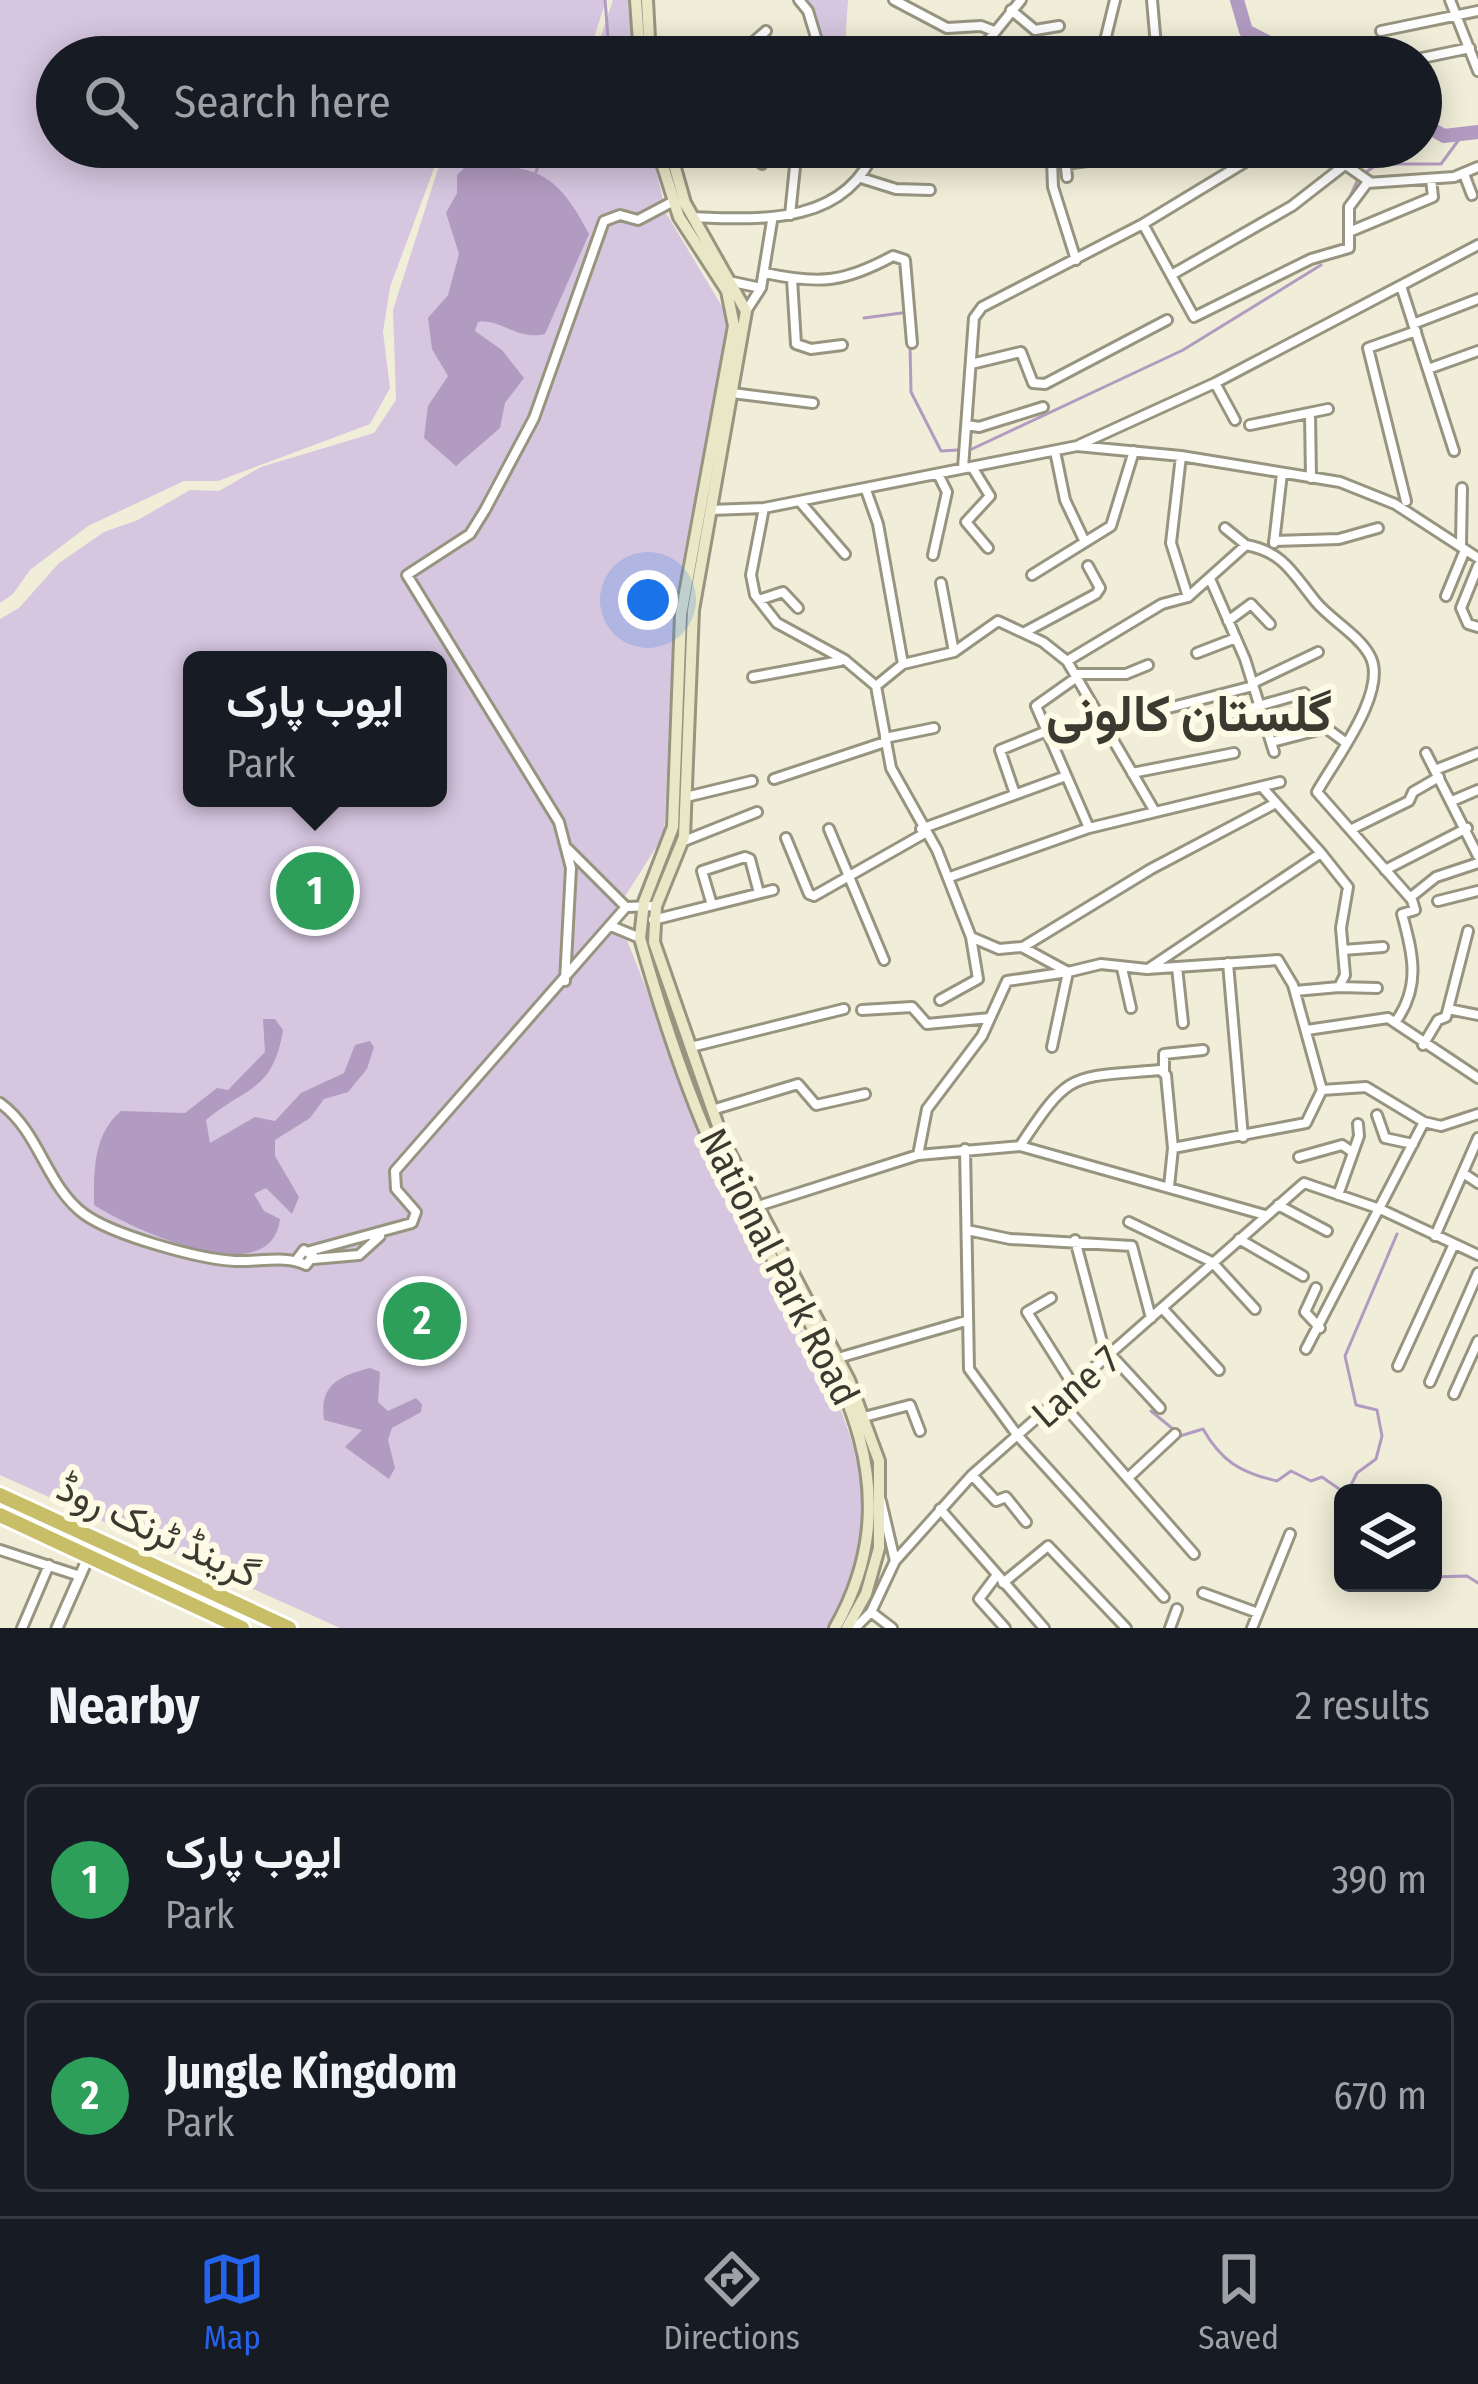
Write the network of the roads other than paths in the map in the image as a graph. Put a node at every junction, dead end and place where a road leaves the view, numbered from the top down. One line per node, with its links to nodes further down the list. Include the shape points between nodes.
1 (636, 0): 16 (main road)
2 (647, 0): 17 (main road)
3 (799, 0): 19 (street)
4 (894, 0): 14 (street, via 947,28)
5 (1021, 0): 9 (street)
6 (1115, 0): 21 (street)
7 (1152, 0): 22 (street)
8 (1452, 1): 11 (street)
9 (1011, 10): 12 (street, via 1035,30); 14 (street)
10 (1478, 11): 11 (street)
11 (1457, 16): 15 (street); 23 (street)
12 (1059, 26)
13 (766, 31): 18 (street)
14 (994, 31): 20 (street)
15 (1381, 31)
16 (639, 36)
17 (649, 36)
18 (760, 36)
19 (816, 36)
20 (991, 36)
21 (1106, 36)
22 (1155, 36)
23 (1470, 48): 24 (street); 25 (street)
24 (1442, 54)
25 (1478, 71)
26 (1478, 167): 36 (street)
27 (663, 168): 43 (main road, National Park Road)
28 (676, 168): 45 (main road)
29 (795, 168): 44 (street)
30 (866, 168): 39 (street)
31 (1052, 168): 50 (street)
32 (1065, 168): 37 (street)
33 (1235, 168): 47 (street)
34 (1341, 168): 52 (street, via 1292,206)
35 (1352, 168): 38 (street)
36 (1464, 174): 40 (street); 42 (street)
37 (1066, 177)
38 (1364, 177): 40 (street); 48 (street)
39 (861, 178): 41 (street); 44 (street)
40 (1431, 178): 48 (street, via 1433,197)
41 (930, 190)
42 (1472, 195)
43 (672, 202): 71 (main road, National Park Road, via 734,308); 159 (street, via 638,220 604,221 534,418 485,510 470,534 407,575 512,741)
44 (790, 215): 46 (street)
45 (692, 217): 46 (street); 54 (main road)
46 (772, 221): 51 (street)
47 (1143, 224): 50 (street); 52 (street)
48 (1348, 232): 52 (street, via 1349,248 1194,317)
49 (1478, 245): 55 (street)
50 (1076, 260): 64 (street, via 982,307)
51 (765, 273): 53 (street); 56 (street)
52 (1173, 274)
53 (792, 279): 61 (street, via 828,282 868,272 887,257 905,260); 62 (street, via 796,344)
54 (733, 282): 56 (street); 58 (main road)
55 (1401, 286): 60 (street); 66 (street)
56 (761, 288): 58 (street)
57 (1478, 298): 60 (street)
58 (746, 311): 67 (main road, National Park Road)
59 (1167, 320): 64 (street, via 1045,384 1033,383 1019,352)
60 (1414, 328): 65 (street); 87 (street, via 1368,348)
61 (912, 343)
62 (842, 345)
63 (1478, 351): 65 (street)
64 (971, 364): 74 (street)
65 (1428, 369): 79 (street)
66 (1215, 383): 73 (street); 76 (street)
67 (732, 393): 68 (street); 71 (main road, National Park Road)
68 (813, 403)
69 (1043, 407): 74 (street)
70 (1328, 409): 72 (street)
71 (723, 410): 90 (main road, National Park Road); 112 (main road, National Park Road)
72 (1310, 413): 75 (street); 84 (street)
73 (1235, 420)
74 (967, 425): 81 (street)
75 (1250, 425)
76 (1077, 446): 77 (street); 78 (street)
77 (1055, 451): 81 (street); 93 (street)
78 (1134, 451): 80 (street); 93 (street, via 1111,526)
79 (1454, 451)
80 (1180, 456): 82 (street); 106 (street, via 1171,543)
81 (968, 468): 83 (street); 96 (street, via 990,496 966,521)
82 (1282, 472): 84 (street); 95 (street)
83 (938, 474): 86 (street); 99 (street, via 947,492)
84 (1311, 478): 97 (street, via 1395,504)
85 (1462, 488): 97 (street)
86 (866, 490): 88 (street); 120 (street)
87 (1406, 501)
88 (800, 502): 89 (street); 98 (street)
89 (764, 508): 90 (street); 107 (street, via 751,575)
90 (709, 510): 112 (main road, National Park Road)
91 (1225, 528): 94 (street)
92 (1378, 528): 95 (street)
93 (1084, 541): 102 (street)
94 (1246, 545): 95 (street); 103 (street)
95 (1274, 545): 133 (street, via 1324,612 1369,654 1375,683)
96 (988, 548)
97 (1463, 548): 100 (street); 105 (street)
98 (845, 554)
99 (933, 555)
100 (1478, 562): 111 (street, via 1461,608)
101 (1088, 566): 113 (street, via 1096,594)
102 (1032, 575)
103 (1211, 581): 106 (street); 109 (street)
104 (941, 583): 115 (street)
105 (1446, 596)
106 (1188, 597): 119 (street)
107 (758, 600): 108 (street, via 783,592); 118 (street, via 806,643)
108 (798, 608)
109 (1228, 621): 110 (street, via 1250,604); 114 (street)
110 (1270, 624)
111 (1478, 627)
112 (686, 629): 146 (main road, National Park Road); 170 (main road, National Park Road, via 674,827)
113 (1024, 632): 115 (street, via 994,622); 119 (street)
114 (1236, 638): 117 (street); 124 (street)
115 (954, 652): 120 (street)
116 (1318, 652): 124 (street)
117 (1197, 653)
118 (844, 660): 123 (street); 125 (street)
119 (1067, 661): 122 (street)
120 (903, 664): 125 (street)
121 (1148, 665): 122 (street)
122 (1076, 675): 131 (street, via 1036,706); 137 (street)
123 (753, 677)
124 (1253, 684): 127 (street); 130 (street, via 1154,712)
125 (876, 686): 132 (street)
126 (1304, 692): 127 (street)
127 (1260, 706): 128 (street); 133 (street, via 1273,747 1326,728)
128 (1210, 720)
129 (934, 728): 132 (street)
130 (1156, 729)
131 (1047, 731): 139 (street); 145 (street, via 1000,750)
132 (885, 740): 140 (street); 156 (street)
133 (1346, 742): 154 (street, via 1317,792)
134 (1234, 753): 137 (street)
135 (1426, 753): 138 (street)
136 (1478, 753): 138 (street)
137 (1132, 773): 149 (street)
138 (1437, 774): 147 (street); 154 (street, via 1408,801)
139 (1066, 776): 145 (street); 152 (street)
140 (775, 779)
141 (752, 781): 146 (street)
142 (1280, 782): 143 (street)
143 (1261, 786): 148 (street); 149 (street)
144 (1478, 790): 147 (street)
145 (1015, 794): 156 (street)
146 (686, 797): 158 (main road, National Park Road)
147 (1452, 801): 155 (street)
148 (1276, 803): 160 (street); 179 (street)
149 (1154, 810): 152 (street)
150 (757, 812): 158 (street)
151 (1478, 825): 155 (street)
152 (1089, 828): 164 (street)
153 (829, 829): 163 (street)
154 (1352, 829): 162 (street)
155 (1467, 829): 161 (street); 162 (street)
156 (923, 831): 163 (street); 164 (street)
157 (786, 838): 163 (street, via 811,897)
158 (683, 842): 170 (main road, National Park Road)
159 (567, 848): 172 (street); 183 (street)
160 (1321, 853): 180 (street, via 1348,887); 186 (street)
161 (1478, 859): 168 (street)
162 (1385, 870): 168 (street)
163 (852, 877): 181 (street)
164 (950, 878): 176 (street)
165 (773, 890): 167 (street)
166 (1478, 891): 169 (street)
167 (759, 893): 171 (street); 171 (street, via 745,857 702,872)
168 (1411, 897): 198 (street, via 1415,910 1402,914 1413,953 1412,998)
169 (1438, 901)
170 (650, 904): 172 (street); 173 (main road, National Park Road); 177 (main road, National Park Road)
171 (712, 905): 173 (street)
172 (626, 907): 174 (street)
173 (652, 920): 203 (main road, National Park Road, via 659,967)
174 (611, 926): 177 (street); 183 (street)
175 (1468, 931): 194 (street)
176 (971, 937): 179 (street, via 998,949); 191 (street, via 978,979)
177 (640, 938): 261 (main road, National Park Road, via 715,1152)
178 (1383, 946): 180 (street)
179 (1022, 947): 187 (street)
180 (1342, 950): 188 (street)
181 (884, 960)
182 (1228, 963): 184 (street); 190 (street, via 1278,960); 215 (street)
183 (573, 964): 235 (street, via 395,1171 396,1189 416,1218)
184 (1177, 967): 186 (street); 199 (street)
185 (1122, 968): 186 (street); 187 (street); 192 (street)
186 (1147, 969)
187 (1068, 972): 197 (street, via 1007,981); 202 (street)
188 (1339, 987): 189 (street); 190 (street)
189 (1377, 988)
190 (1295, 991): 200 (street)
191 (940, 1000)
192 (1131, 1008)
193 (844, 1009): 203 (street)
194 (1448, 1009): 196 (street); 201 (street)
195 (862, 1010): 197 (street, via 913,1007 927,1024)
196 (1478, 1015)
197 (990, 1018): 222 (street, via 927,1109)
198 (1396, 1021): 200 (street); 201 (street)
199 (1183, 1023)
200 (1306, 1030): 207 (street)
201 (1423, 1045): 206 (street)
202 (1052, 1047)
203 (690, 1048): 210 (main road, National Park Road)
204 (1203, 1050): 205 (street, via 1164,1054)
205 (1164, 1071): 218 (street, via 1089,1077 1057,1090); 219 (street)
206 (1478, 1078)
207 (1322, 1090): 213 (street, via 1366,1087); 215 (street, via 1312,1120)
208 (865, 1094): 210 (street, via 816,1106 798,1084)
209 (0, 1103): 240 (street, via 30,1128 85,1214 170,1251 233,1261)
210 (712, 1110): 229 (main road, National Park Road)
211 (1377, 1114): 217 (street, via 1385,1138)
212 (1478, 1114): 213 (street, via 1442,1126)
213 (1424, 1122): 217 (street)
214 (1358, 1124): 221 (street)
215 (1243, 1137): 219 (street)
216 (1478, 1138): 224 (street)
217 (1413, 1144): 230 (street)
218 (1020, 1146): 220 (street); 226 (street)
219 (1173, 1148): 226 (street)
220 (965, 1150): 222 (street); 233 (street)
221 (1351, 1151): 223 (street, via 1342,1144); 227 (street)
222 (918, 1155): 229 (street)
223 (1299, 1157)
224 (1462, 1173): 225 (street); 236 (street)
225 (1478, 1183)
226 (1169, 1187): 231 (street)
227 (1338, 1195): 228 (street, Lane 7, via 1307,1183); 230 (street)
228 (1278, 1205): 231 (street, Lane 7); 234 (street)
229 (758, 1206): 254 (main road, National Park Road)
230 (1379, 1209): 236 (street); 251 (street)
231 (1265, 1215): 237 (street, Lane 7)
232 (1129, 1222): 242 (street)
233 (967, 1230): 238 (street); 250 (street)
234 (1327, 1231)
235 (380, 1236): 240 (street); 240 (street, via 359,1255)
236 (1435, 1236): 239 (street)
237 (1239, 1239): 242 (street, Lane 7); 244 (street)
238 (1075, 1240): 249 (street, via 1132,1246); 255 (street)
239 (1454, 1244): 241 (street); 256 (street)
240 (312, 1255)
241 (1478, 1255)
242 (1212, 1262): 247 (street, Lane 7); 248 (street)
243 (1478, 1273): 258 (street)
244 (1303, 1276)
245 (1316, 1288): 251 (street, via 1305,1312)
246 (1051, 1298): 259 (street, via 1028,1312)
247 (1163, 1309): 249 (street, Lane 7); 257 (street)
248 (1255, 1309)
249 (1151, 1320): 255 (street, Lane 7)
250 (966, 1321): 254 (street); 267 (street, via 966,1363)
251 (1320, 1328): 253 (street)
252 (1478, 1341): 260 (street)
253 (1306, 1349)
254 (838, 1358): 261 (main road, National Park Road)
255 (1109, 1358): 259 (street, Lane 7); 263 (street)
256 (1398, 1366)
257 (1219, 1370)
258 (1430, 1382)
259 (1075, 1388): 262 (street, Lane 7)
260 (1454, 1394)
261 (853, 1401): 264 (main road, National Park Road); 292 (main road, National Park Road, via 872,1504 861,1573)
262 (1060, 1401): 267 (street, Lane 7); 269 (street)
263 (1160, 1408)
264 (864, 1417): 265 (street, via 910,1406); 271 (main road, National Park Road)
265 (920, 1431)
266 (1175, 1434): 269 (street)
267 (1018, 1436): 268 (street, Lane 7); 284 (street)
268 (972, 1475): 272 (street, Lane 7); 274 (street)
269 (1129, 1477): 277 (street)
270 (0, 1495): 291 (highway, گرینڈ ٹرنک روڈ)
271 (881, 1500): 279 (street); 293 (main road, National Park Road, via 874,1570)
272 (940, 1509): 279 (street, Lane 7); 282 (street)
273 (0, 1515): 278 (highway, گرینڈ ٹرنک روڈ)
274 (1027, 1522)
275 (1290, 1534): 287 (street)
276 (0, 1550): 280 (street)
277 (1194, 1554)
278 (88, 1558): 281 (street); 290 (highway, گرینڈ ٹرنک روڈ)
279 (895, 1561): 286 (street, Lane 7)
280 (49, 1564): 281 (street); 288 (street)
281 (80, 1576): 289 (street)
282 (1000, 1579): 295 (street, via 979,1599); 296 (street); 297 (street, via 1048,1546)
283 (1203, 1593): 287 (street)
284 (1164, 1597)
285 (1177, 1609): 298 (street)
286 (871, 1612): 293 (street, Lane 7); 294 (street)
287 (1258, 1613): 299 (street)
288 (22, 1628)
289 (57, 1628)
290 (242, 1628)
291 (289, 1628)
292 (835, 1628)
293 (851, 1628)
294 (892, 1628)
295 (1005, 1628)
296 (1044, 1628)
297 (1126, 1628)
298 (1170, 1628)
299 (1252, 1628)

